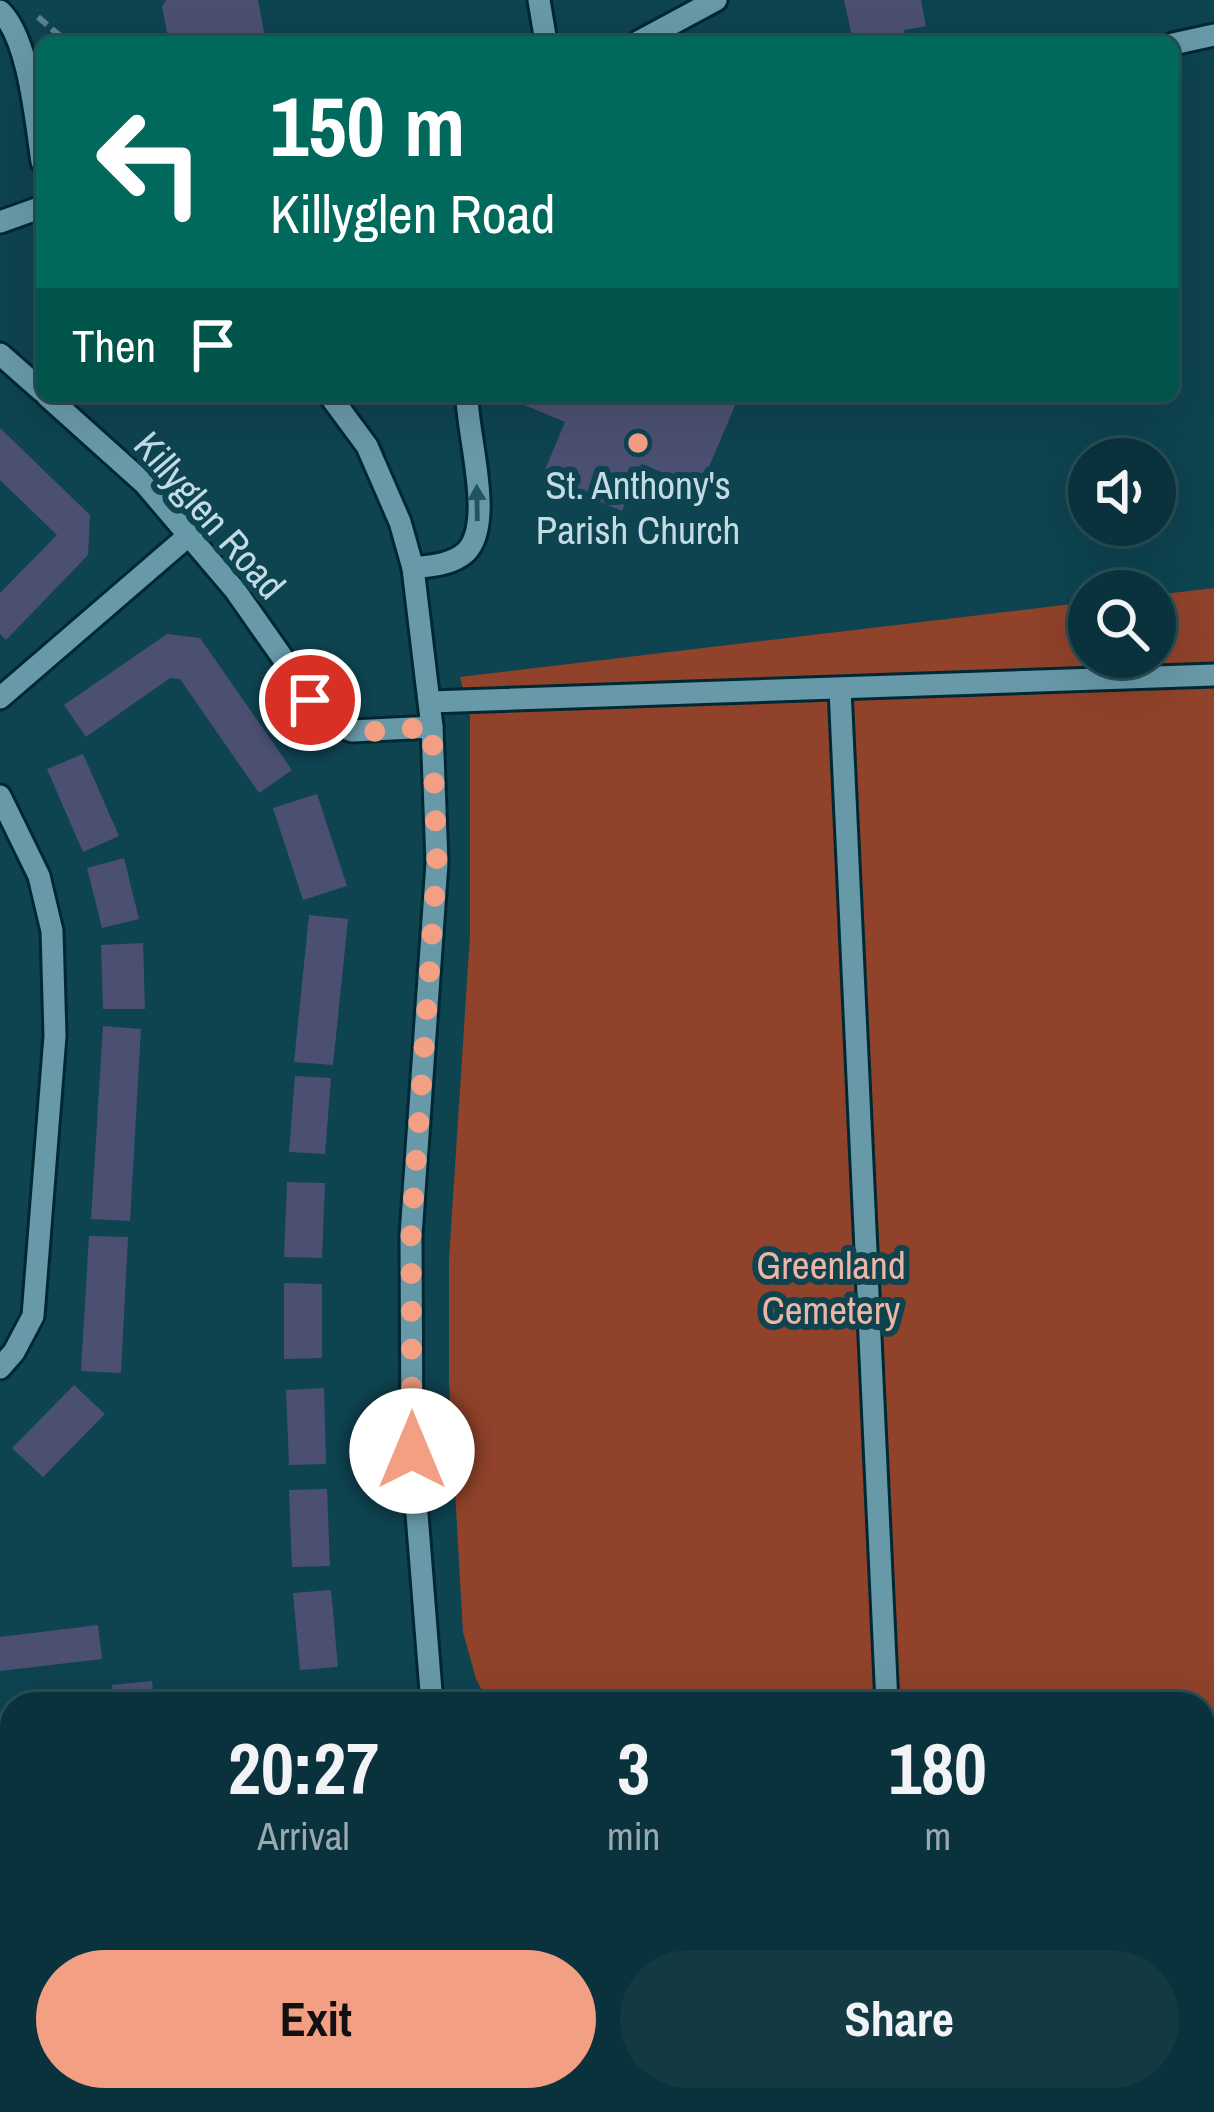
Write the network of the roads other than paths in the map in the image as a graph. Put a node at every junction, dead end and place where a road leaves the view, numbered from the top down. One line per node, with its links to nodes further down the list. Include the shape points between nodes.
1 (539, 0): 5 (street)
2 (716, 0): 6 (street)
3 (0, 11): 8 (street, via 11,22)
4 (1214, 34): 7 (street)
5 (545, 36)
6 (650, 36)
7 (1179, 43)
8 (36, 120)
9 (36, 209): 10 (street)
10 (0, 222)
11 (0, 354): 12 (street, Killyglen Road)
12 (36, 386)
13 (54, 402): 16 (street, Killyglen Road, via 145,484)
14 (334, 402): 17 (street, via 367,446)
15 (468, 402): 17 (street, one-way to 15, via 460,556 477,528)
16 (188, 536): 20 (street); 22 (street, Killyglen Road, via 328,722 352,731)
17 (412, 568): 21 (street)
18 (1214, 675): 19 (street)
19 (840, 689): 21 (street); 26 (street)
20 (0, 698)
21 (430, 702): 22 (street)
22 (432, 727): 25 (street, via 437,863 411,1234 412,1451)
23 (0, 796): 24 (street, via 39,877 52,931 55,1036 32,1316)
24 (0, 1368)
25 (431, 1692)
26 (885, 1692)

